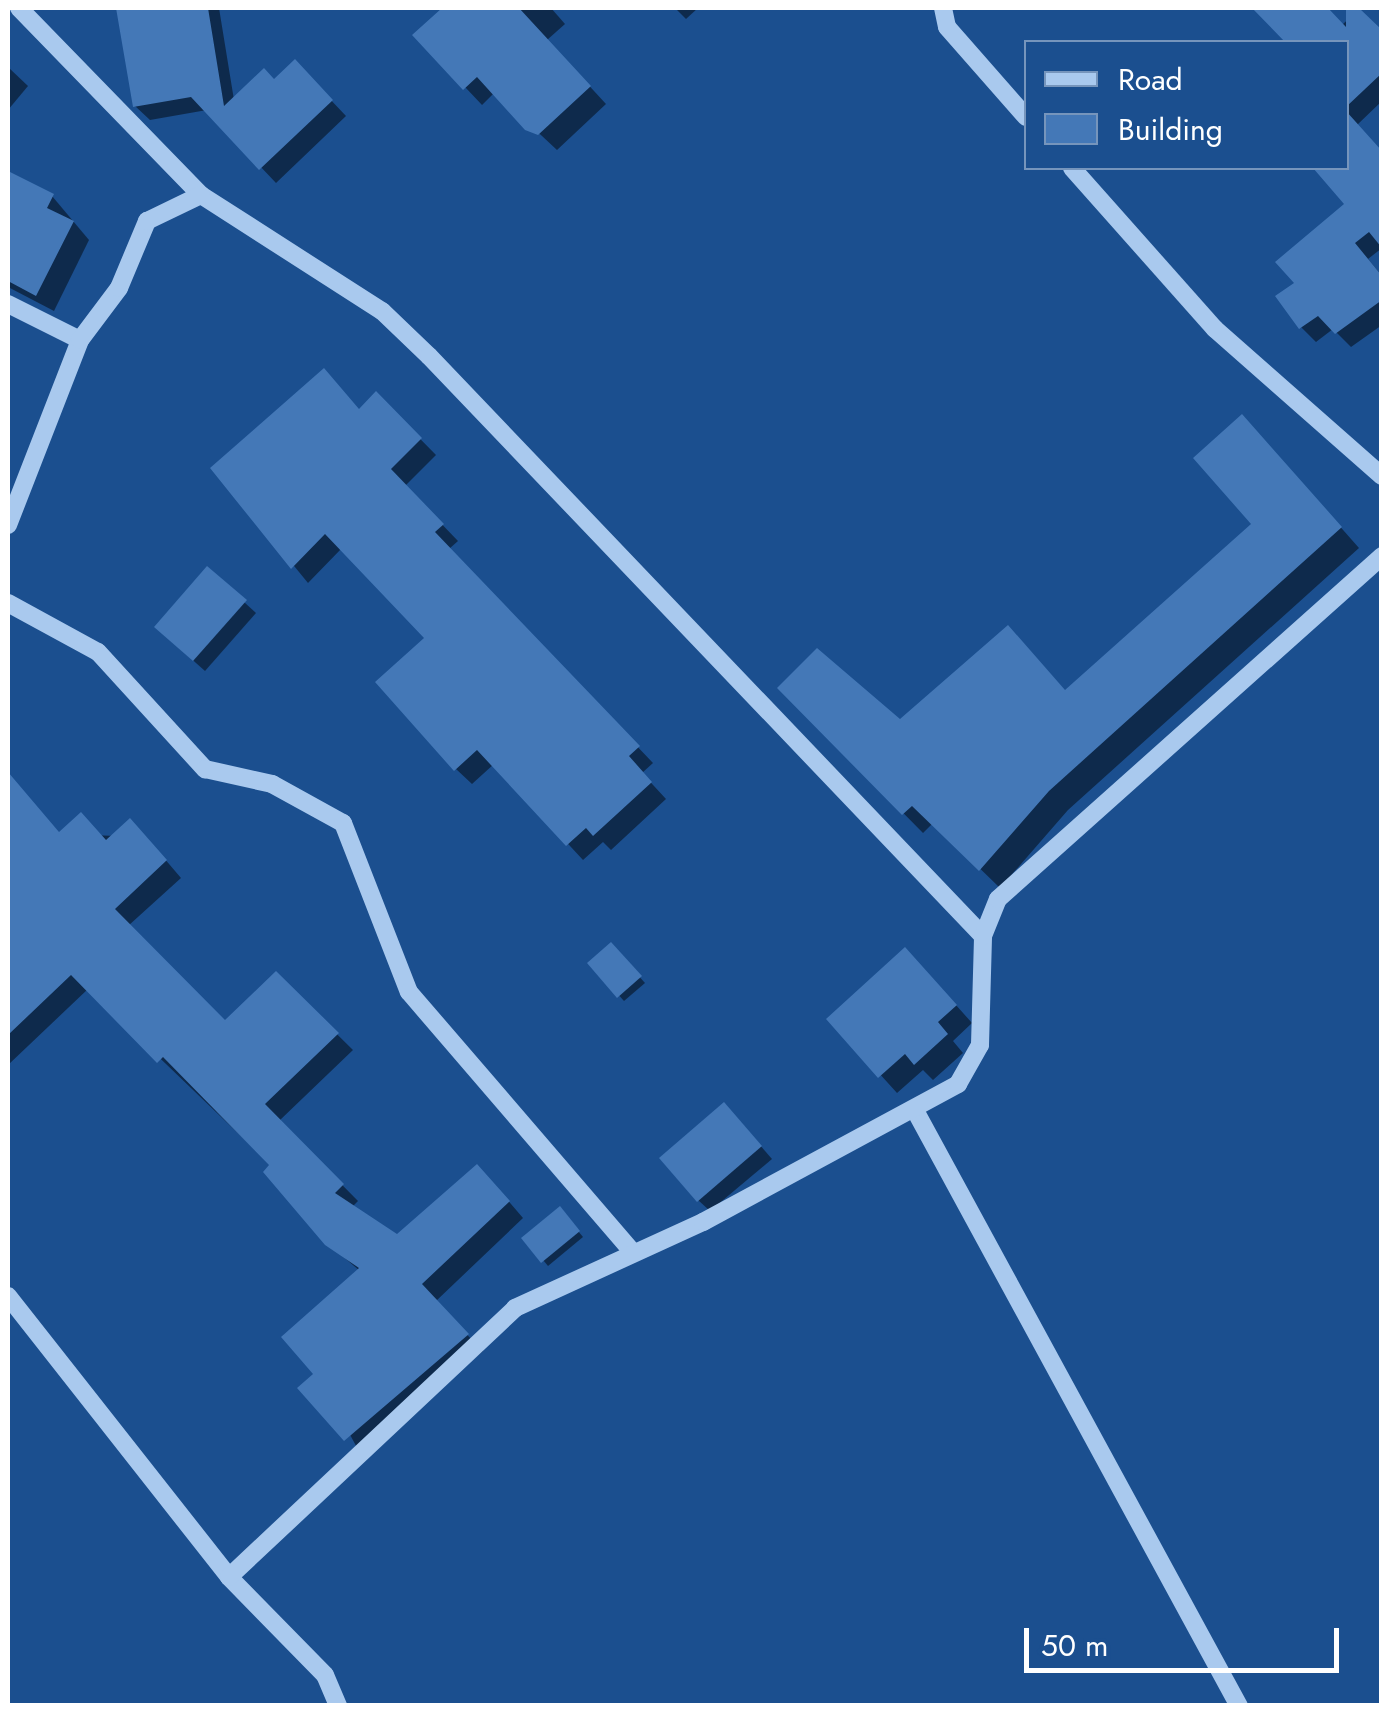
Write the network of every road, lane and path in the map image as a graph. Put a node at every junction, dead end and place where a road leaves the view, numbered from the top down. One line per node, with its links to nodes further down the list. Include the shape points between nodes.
1 (19, 8): 5 (street)
2 (943, 8): 3 (street, via 947,28)
3 (1024, 115)
4 (1074, 170): 8 (street, via 1215,328)
5 (201, 195): 7 (street, via 147,221 119,288); 12 (street, via 382,311)
6 (8, 304): 7 (street)
7 (80, 340): 9 (street)
8 (1382, 476)
9 (8, 525)
10 (1382, 556): 12 (street, via 998,899)
11 (8, 603): 14 (street, via 98,652 206,770 272,784 343,823 408,992)
12 (983, 936): 13 (street, via 980,1045 958,1084)
13 (917, 1114): 14 (street); 20 (street)
14 (633, 1252): 16 (street, via 514,1308)
15 (8, 1296): 16 (street)
16 (229, 1577): 17 (street)
17 (324, 1675): 18 (street); 19 (street)
18 (338, 1706)
19 (356, 1706)
20 (1239, 1706)

